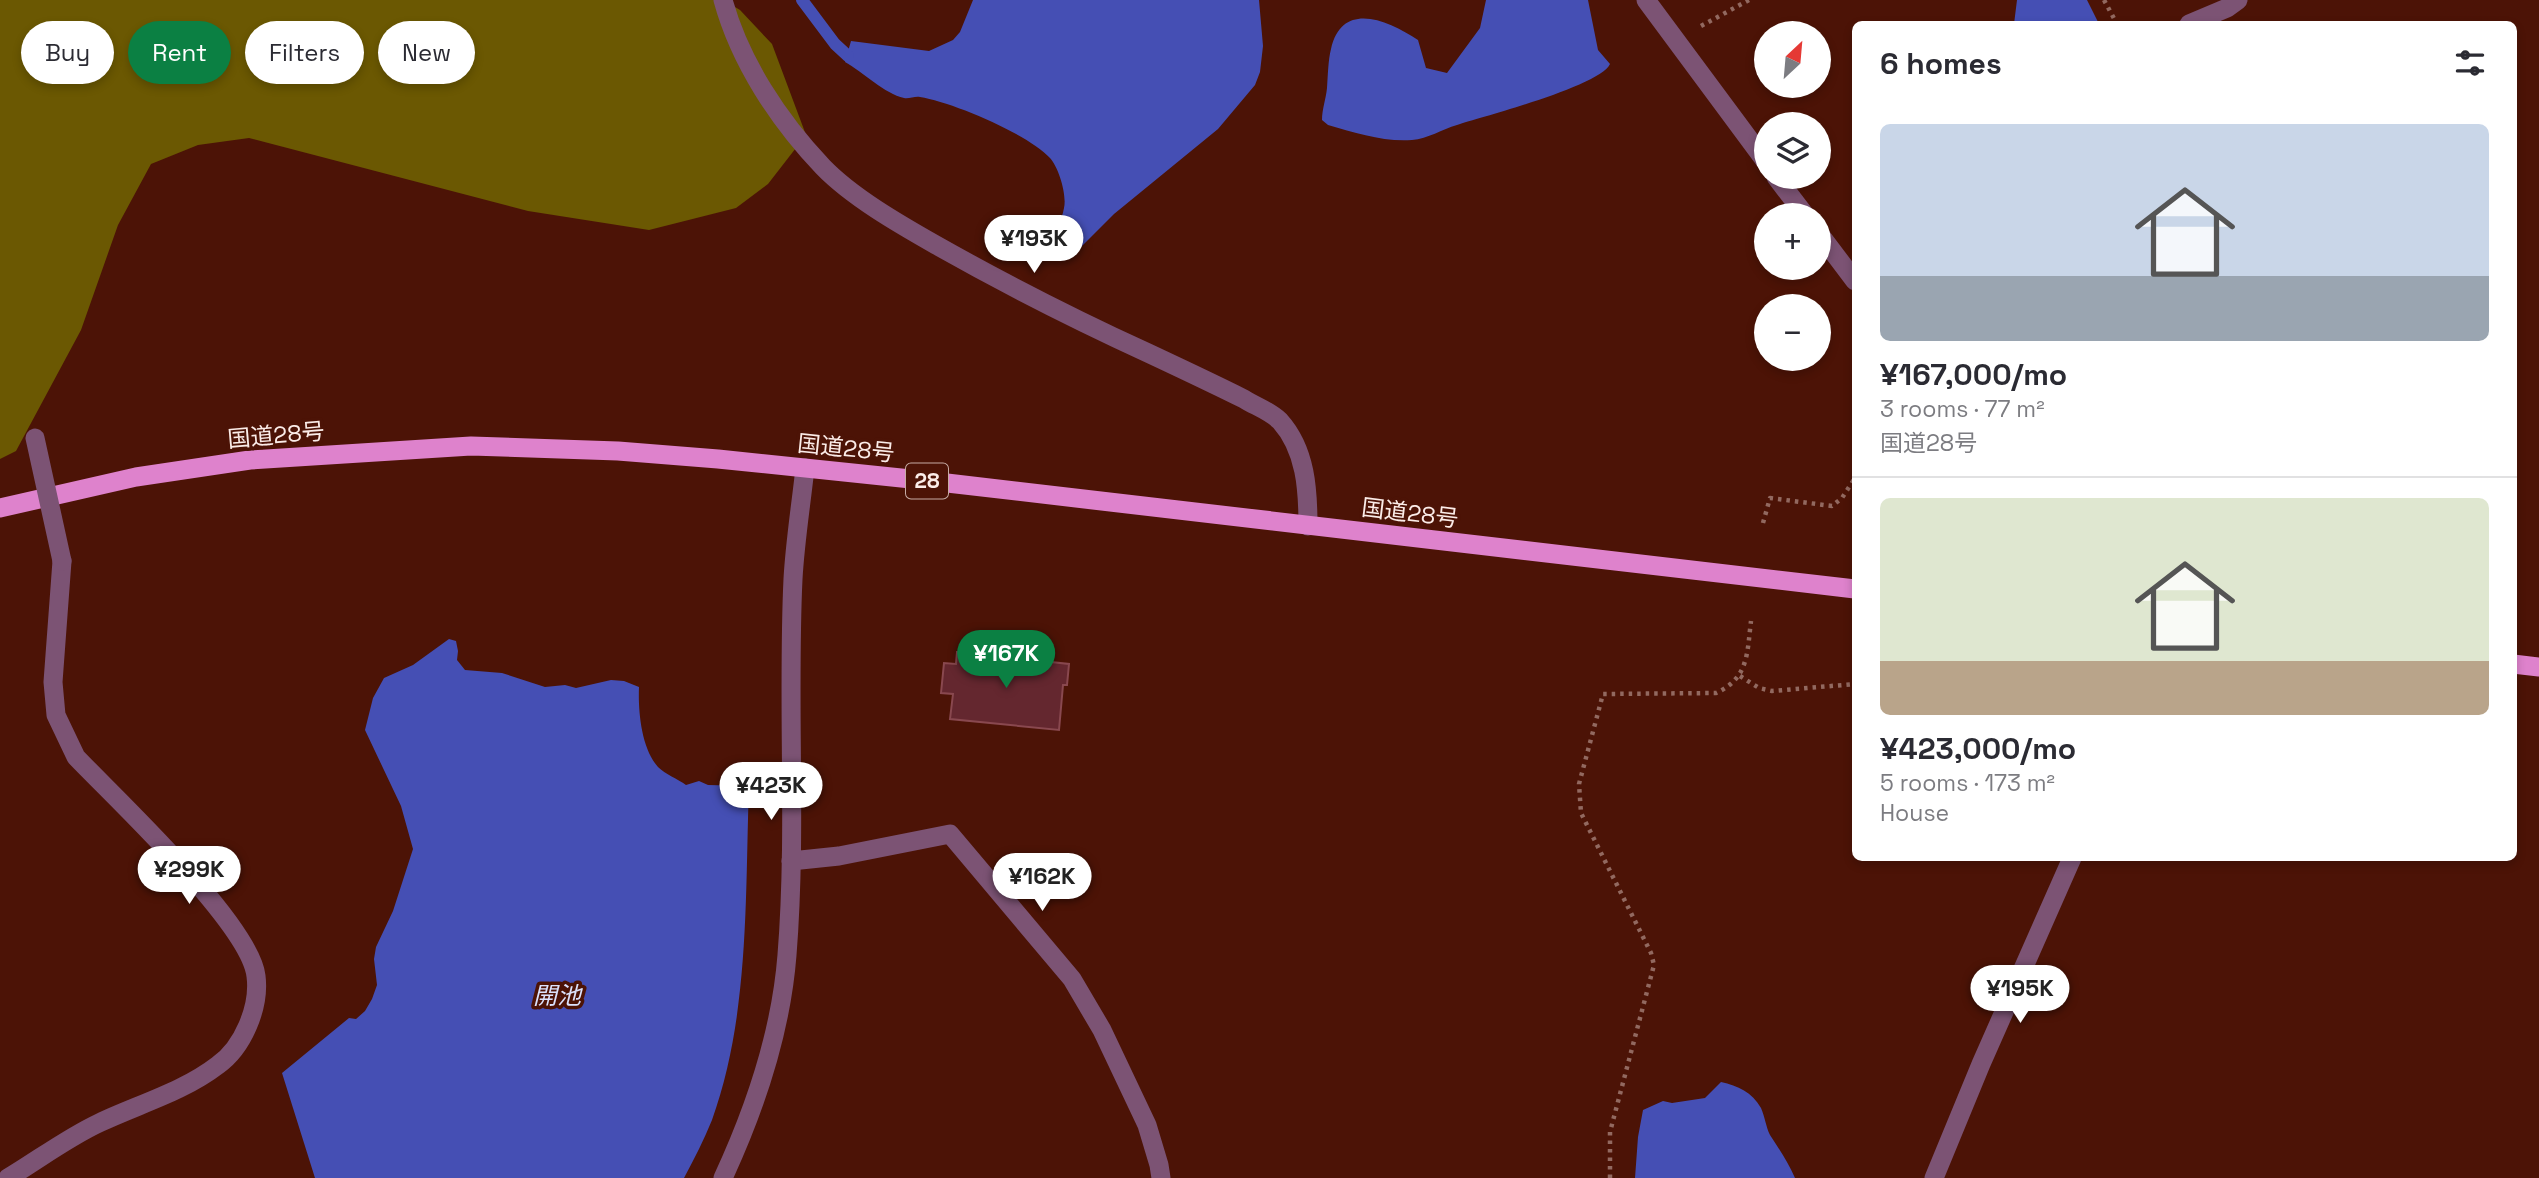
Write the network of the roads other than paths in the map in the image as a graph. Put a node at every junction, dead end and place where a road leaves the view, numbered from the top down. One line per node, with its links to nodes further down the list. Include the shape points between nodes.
1 (723, 0): 13 (street, via 752,71 788,128 824,169 887,217 974,267 1279,420 1303,466)
2 (1646, 0): 5 (street)
3 (2238, 0): 4 (street)
4 (2196, 21)
5 (1754, 146)
6 (1785, 189): 7 (street)
7 (1796, 203)
8 (1831, 249): 9 (street)
9 (1852, 277)
10 (36, 438): 19 (street, bridge, via 62,561 53,682 63,734 76,757 198,885 236,932 256,975 256,998 235,1048 219,1065 189,1084 96,1124)
11 (805, 468): 12 (highway, 国道28号 / 28, via 618,452 471,446 250,460 136,477); 13 (highway, 国道28号 / 28); 17 (street, via 793,578)
12 (0, 508)
13 (1308, 526): 14 (highway, 国道28号 / 28)
14 (1852, 589)
15 (2517, 664): 16 (highway)
16 (2539, 667)
17 (791, 861): 20 (street, via 787,956 768,1061); 21 (street, via 950,834 1072,979 1147,1125)
18 (2071, 861): 22 (street)
19 (8, 1178)
20 (723, 1178)
21 (1161, 1178)
22 (1934, 1178)

